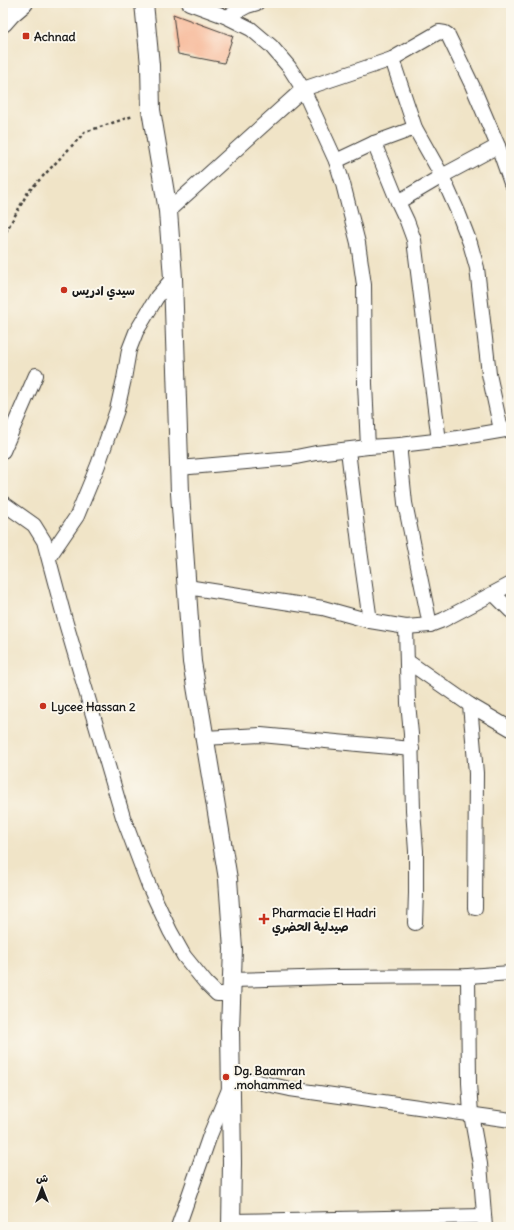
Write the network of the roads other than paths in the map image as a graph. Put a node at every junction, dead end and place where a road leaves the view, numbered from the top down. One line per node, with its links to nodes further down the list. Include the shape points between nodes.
1 (24, 3): 6 (street)
2 (144, 3): 16 (street, via 150,64 151,110)
3 (189, 3): 5 (street)
4 (257, 3): 5 (street)
5 (227, 17): 8 (street, via 251,29 271,46)
6 (3, 23)
7 (392, 59): 8 (street); 9 (street); 11 (street, via 439,32 448,35)
8 (303, 89): 12 (street); 16 (street)
9 (415, 128): 10 (street); 13 (street)
10 (374, 143): 12 (street); 15 (street)
11 (498, 146): 13 (street); 14 (street)
12 (336, 161): 22 (street, via 358,243 364,286)
13 (442, 176): 15 (street); 19 (street, via 461,218 477,268 489,374)
14 (511, 183)
15 (398, 202): 20 (street, via 414,240)
16 (168, 211): 17 (street)
17 (174, 278): 25 (street); 27 (street, via 157,297 136,332 129,350 117,410 98,465 77,516)
18 (36, 375): 24 (street)
19 (506, 430): 20 (street)
20 (440, 441): 21 (street)
21 (400, 446): 22 (street); 33 (street, via 405,503)
22 (368, 447): 23 (street)
23 (348, 450): 25 (street); 32 (street)
24 (3, 451)
25 (179, 468): 29 (street)
26 (3, 503): 27 (street, via 34,525 44,540)
27 (49, 557): 44 (street, via 65,620 124,817 149,886 184,956 206,983 217,994)
28 (511, 584): 30 (street)
29 (187, 587): 32 (street, via 323,608); 38 (street, via 192,662)
30 (494, 594): 31 (street); 33 (street)
31 (511, 611)
32 (370, 621): 34 (street)
33 (430, 625): 34 (street)
34 (406, 628): 35 (street)
35 (406, 661): 36 (street); 39 (street)
36 (470, 705): 37 (street); 40 (street, via 476,773)
37 (511, 729)
38 (204, 738): 39 (street, via 261,735); 44 (street, via 228,879 233,949)
39 (412, 748): 41 (street, via 416,851)
40 (475, 908)
41 (415, 923)
42 (511, 973): 43 (street)
43 (468, 976): 44 (street, via 397,976); 46 (street, via 468,1083)
44 (232, 987): 45 (street)
45 (231, 1080): 46 (street); 49 (street); 50 (street)
46 (471, 1114): 47 (street); 48 (street, via 480,1164)
47 (511, 1120)
48 (485, 1222): 49 (street)
49 (231, 1224)
50 (178, 1227)

